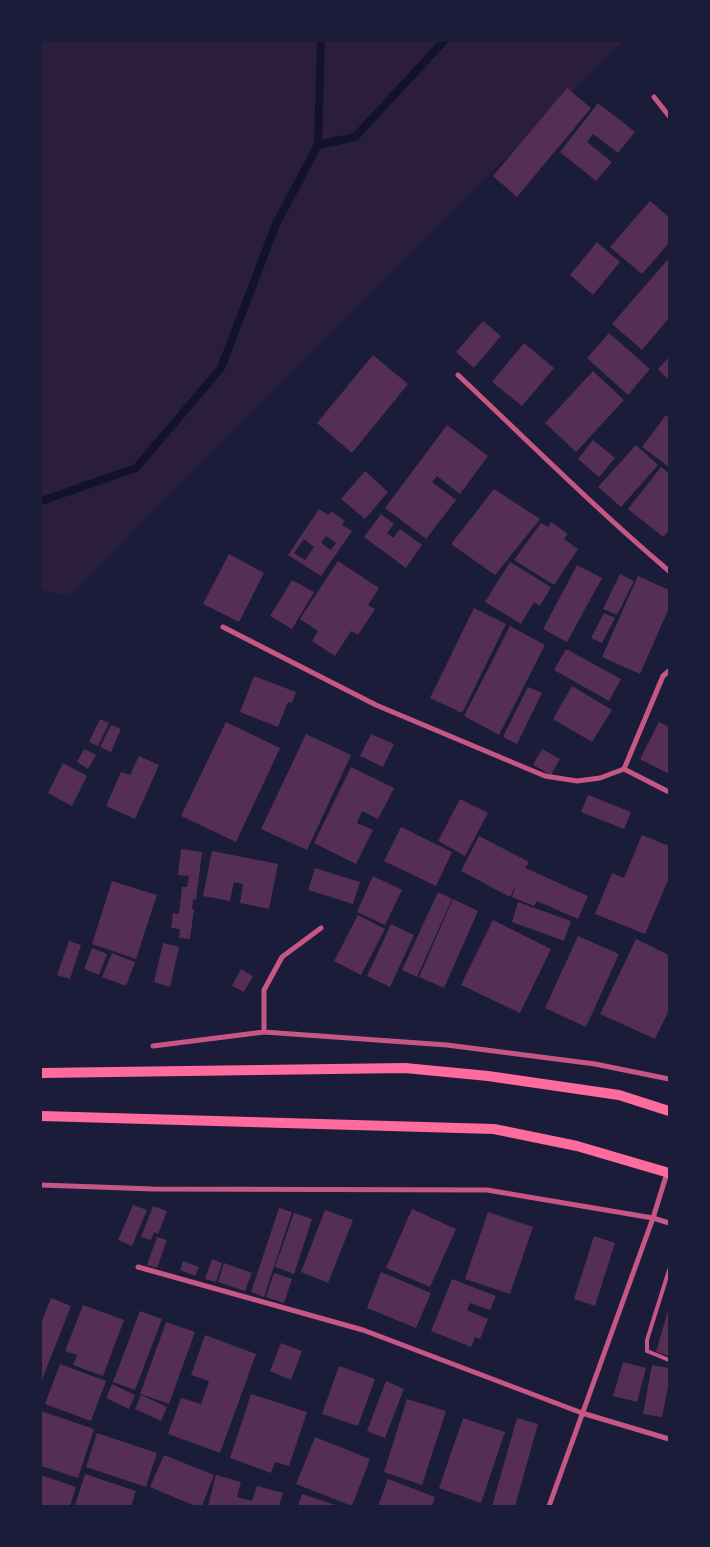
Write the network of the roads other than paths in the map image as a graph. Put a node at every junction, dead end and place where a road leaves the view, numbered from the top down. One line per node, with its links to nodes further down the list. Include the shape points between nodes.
1 (654, 97): 2 (street)
2 (669, 116)
3 (458, 375): 4 (street, via 612,524)
4 (669, 571)
5 (223, 628): 7 (street, via 376,705 545,776 577,781 600,778)
6 (669, 671): 7 (street)
7 (624, 769): 8 (street)
8 (669, 792)
9 (321, 928): 10 (street, via 282,957 264,990)
10 (264, 1032): 11 (street); 13 (street, via 447,1045 595,1064)
11 (153, 1046)
12 (41, 1072): 14 (main road, via 405,1068 619,1095)
13 (669, 1079)
14 (669, 1110)
15 (41, 1116): 16 (main road, via 494,1129 577,1146)
16 (668, 1173): 18 (street)
17 (41, 1185): 18 (street, via 163,1189 487,1190)
18 (654, 1218): 19 (street); 23 (street)
19 (669, 1223)
20 (138, 1267): 23 (street, via 363,1330)
21 (669, 1270): 22 (lane, via 647,1340 647,1351)
22 (669, 1360)
23 (582, 1413): 24 (street); 25 (street)
24 (669, 1439)
25 (549, 1506)

